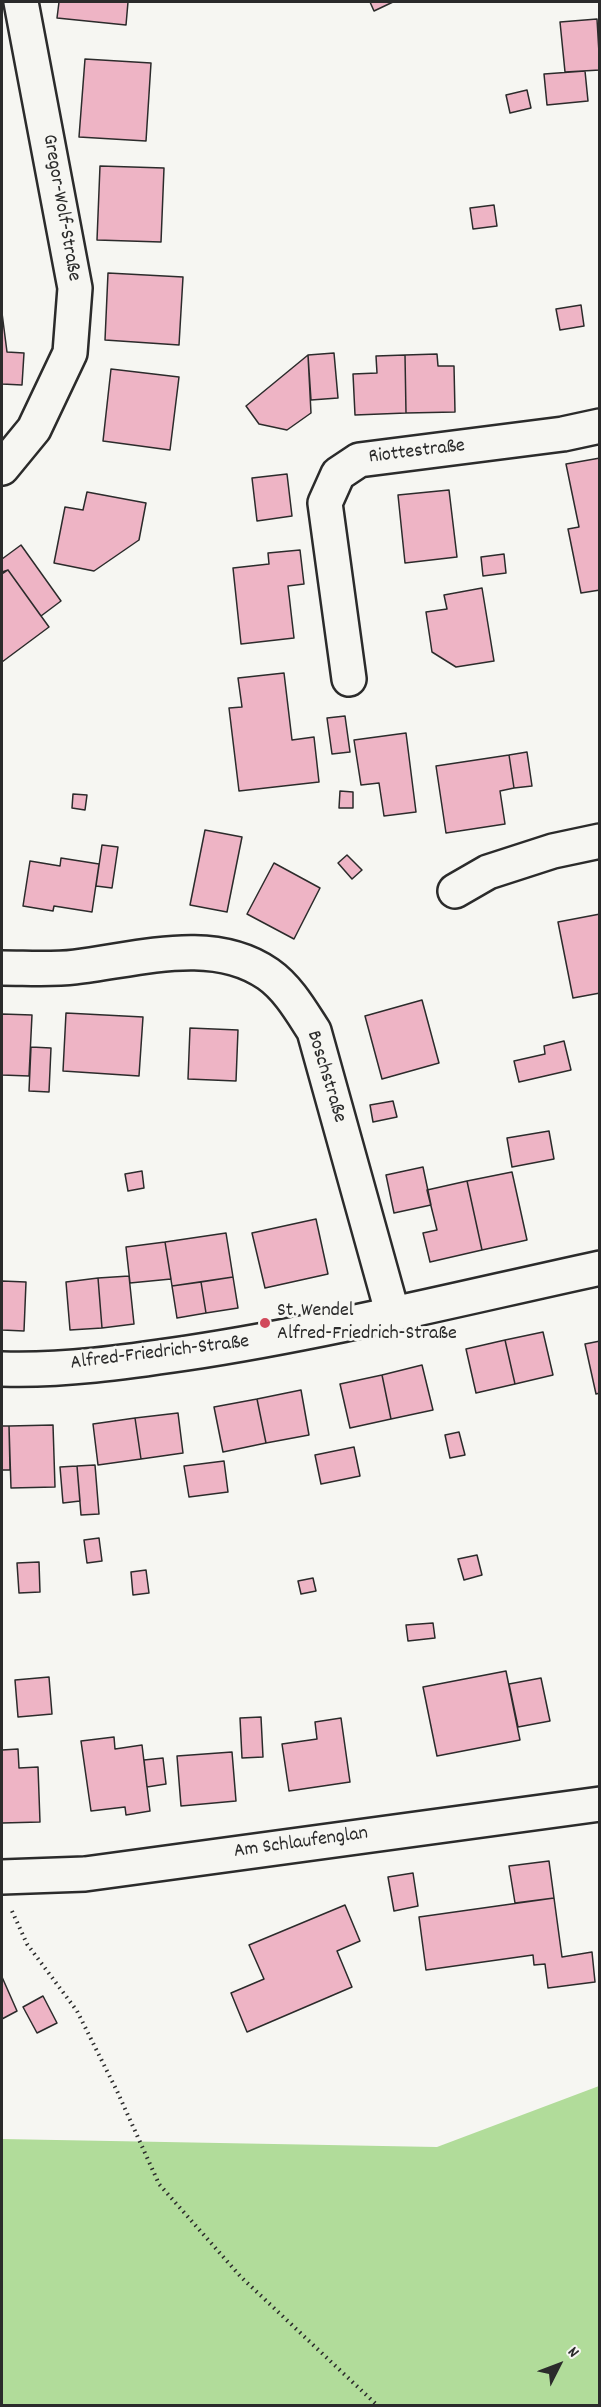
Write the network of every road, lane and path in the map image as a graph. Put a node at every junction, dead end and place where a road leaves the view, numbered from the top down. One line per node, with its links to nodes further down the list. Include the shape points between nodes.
1 (21, 2): 3 (street, Gregor-Wolf-Straße, via 75,288 70,353 34,429)
2 (600, 426): 4 (street, Riottestraße, via 359,460 338,474 325,503)
3 (2, 468)
4 (349, 679)
5 (600, 841): 6 (street, via 553,851 488,873)
6 (455, 891)
7 (2, 968): 9 (street, Boschstraße, via 72,968 195,951 235,958 268,974 295,1002 314,1031)
8 (600, 1268): 9 (street, Alfred-Friedrich-Straße)
9 (393, 1315): 10 (street, Alfred-Friedrich-Straße, via 242,1345 131,1361)
10 (2, 1369)
11 (600, 1804): 12 (street, Am Schlaufenglan, via 84,1874)
12 (6, 1892): 13 (path, via 27,1944 77,2011 159,2184 241,2277)
13 (378, 2406)

